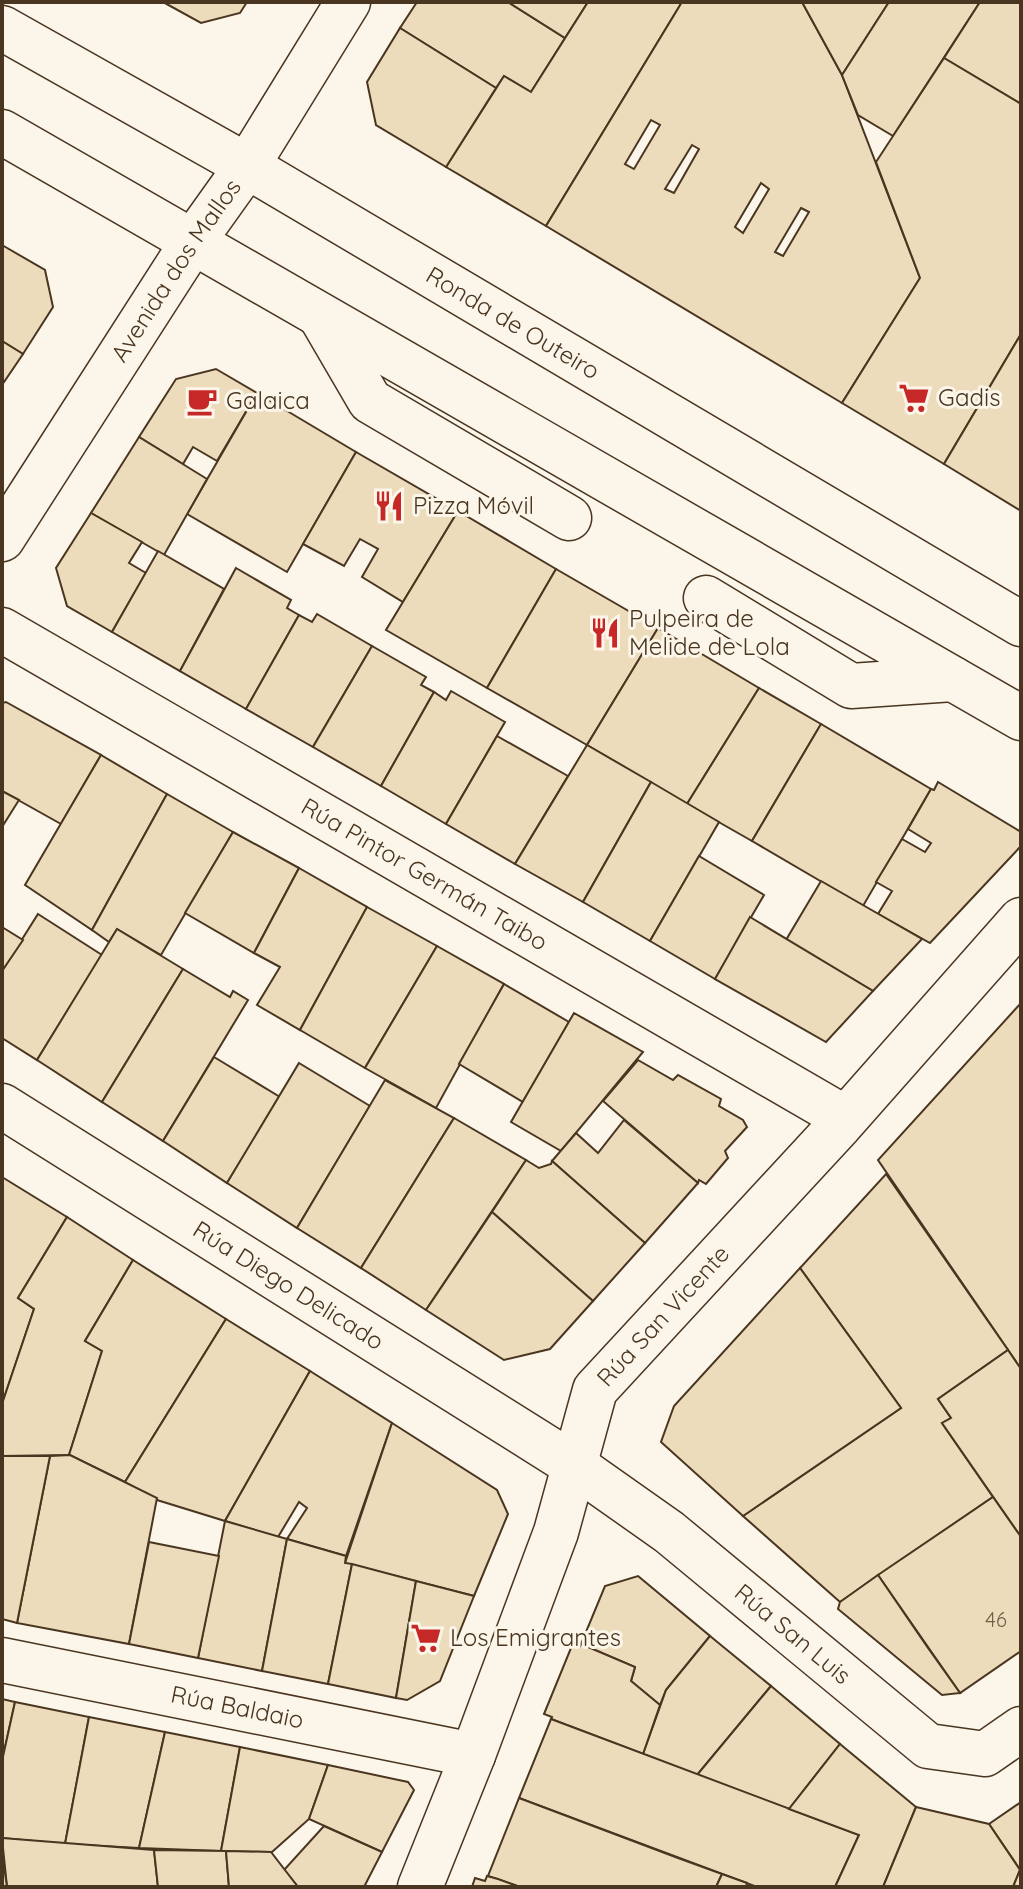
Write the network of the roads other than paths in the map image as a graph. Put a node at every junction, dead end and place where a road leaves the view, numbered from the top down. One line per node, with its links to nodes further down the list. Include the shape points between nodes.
1 (348, 2): 4 (street, Avenida dos Mallos)
2 (2, 28): 4 (street, Ronda de Outeiro)
3 (2, 132): 5 (street)
4 (247, 166): 5 (street, Avenida dos Mallos); 10 (street, Ronda de Outeiro)
5 (192, 243): 6 (street); 8 (street, Avenida dos Mallos)
6 (321, 317): 7 (street, via 370,401); 12 (street)
7 (569, 518)
8 (2, 539)
9 (706, 598): 12 (street, via 851,686)
10 (1021, 624)
11 (2, 630): 16 (street, Rúa Pintor Germán Taibo)
12 (953, 679): 13 (street)
13 (1021, 718)
14 (1021, 920): 16 (street, Rúa San Vicente)
15 (2, 1106): 17 (street, Rúa Diego Delicado)
16 (845, 1118): 17 (street, Rúa San Vicente, via 595,1390)
17 (574, 1465): 19 (street, Rúa San Luis, via 669,1532 928,1746 985,1754); 20 (street, Rúa San Vicente, via 556,1532)
18 (2, 1660): 20 (street, Rúa Baldaio)
19 (1021, 1729)
20 (473, 1755): 21 (street, Rúa San Vicente)
21 (420, 1887)

